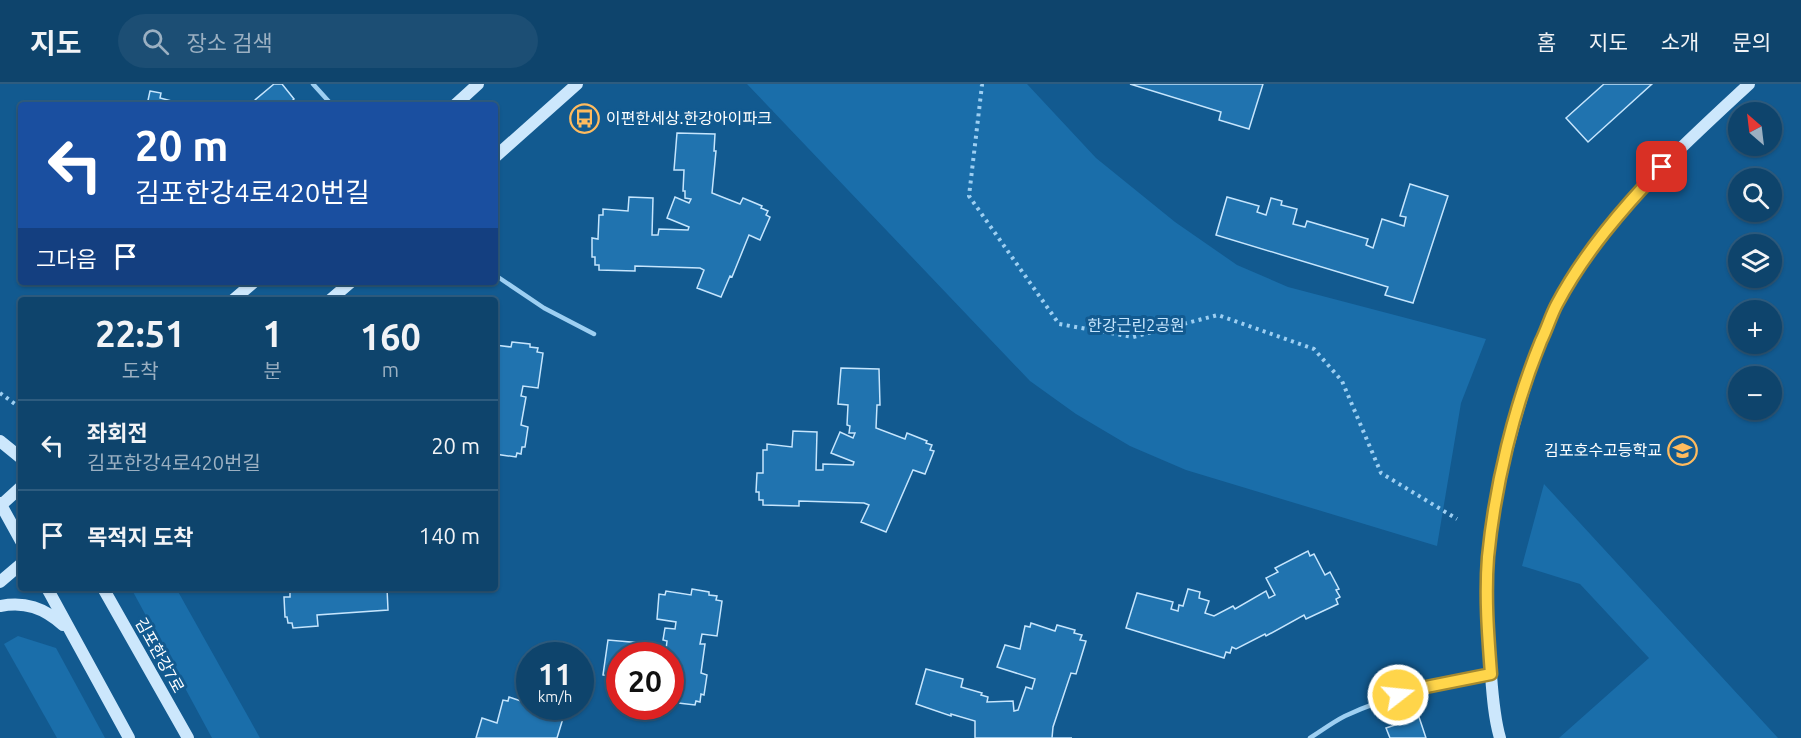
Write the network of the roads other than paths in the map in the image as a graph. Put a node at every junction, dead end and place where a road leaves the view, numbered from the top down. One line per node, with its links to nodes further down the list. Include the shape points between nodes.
1 (313, 84): 5 (lane)
2 (478, 84): 6 (street)
3 (577, 84): 7 (street)
4 (1749, 84): 25 (street, via 1647,182 1590,251 1557,304 1531,366 1497,495 1488,557)
5 (329, 102)
6 (457, 102)
7 (498, 154)
8 (498, 277): 13 (lane, via 544,308)
9 (250, 285): 11 (street)
10 (348, 285): 12 (street)
11 (236, 297)
12 (334, 297)
13 (594, 334)
14 (0, 441): 15 (street)
15 (18, 456)
16 (18, 489): 17 (street)
17 (0, 504): 18 (street)
18 (18, 536)
19 (18, 567): 20 (street)
20 (0, 582)
21 (49, 591): 24 (street)
22 (106, 591): 27 (street, 김포한강7로)
23 (0, 606): 24 (street, via 27,604 40,608)
24 (71, 632): 26 (street)
25 (1491, 674): 28 (lane, via 1416,689 1380,701 1343,717); 29 (street)
26 (129, 738)
27 (188, 738)
28 (1310, 738)
29 (1500, 738)

